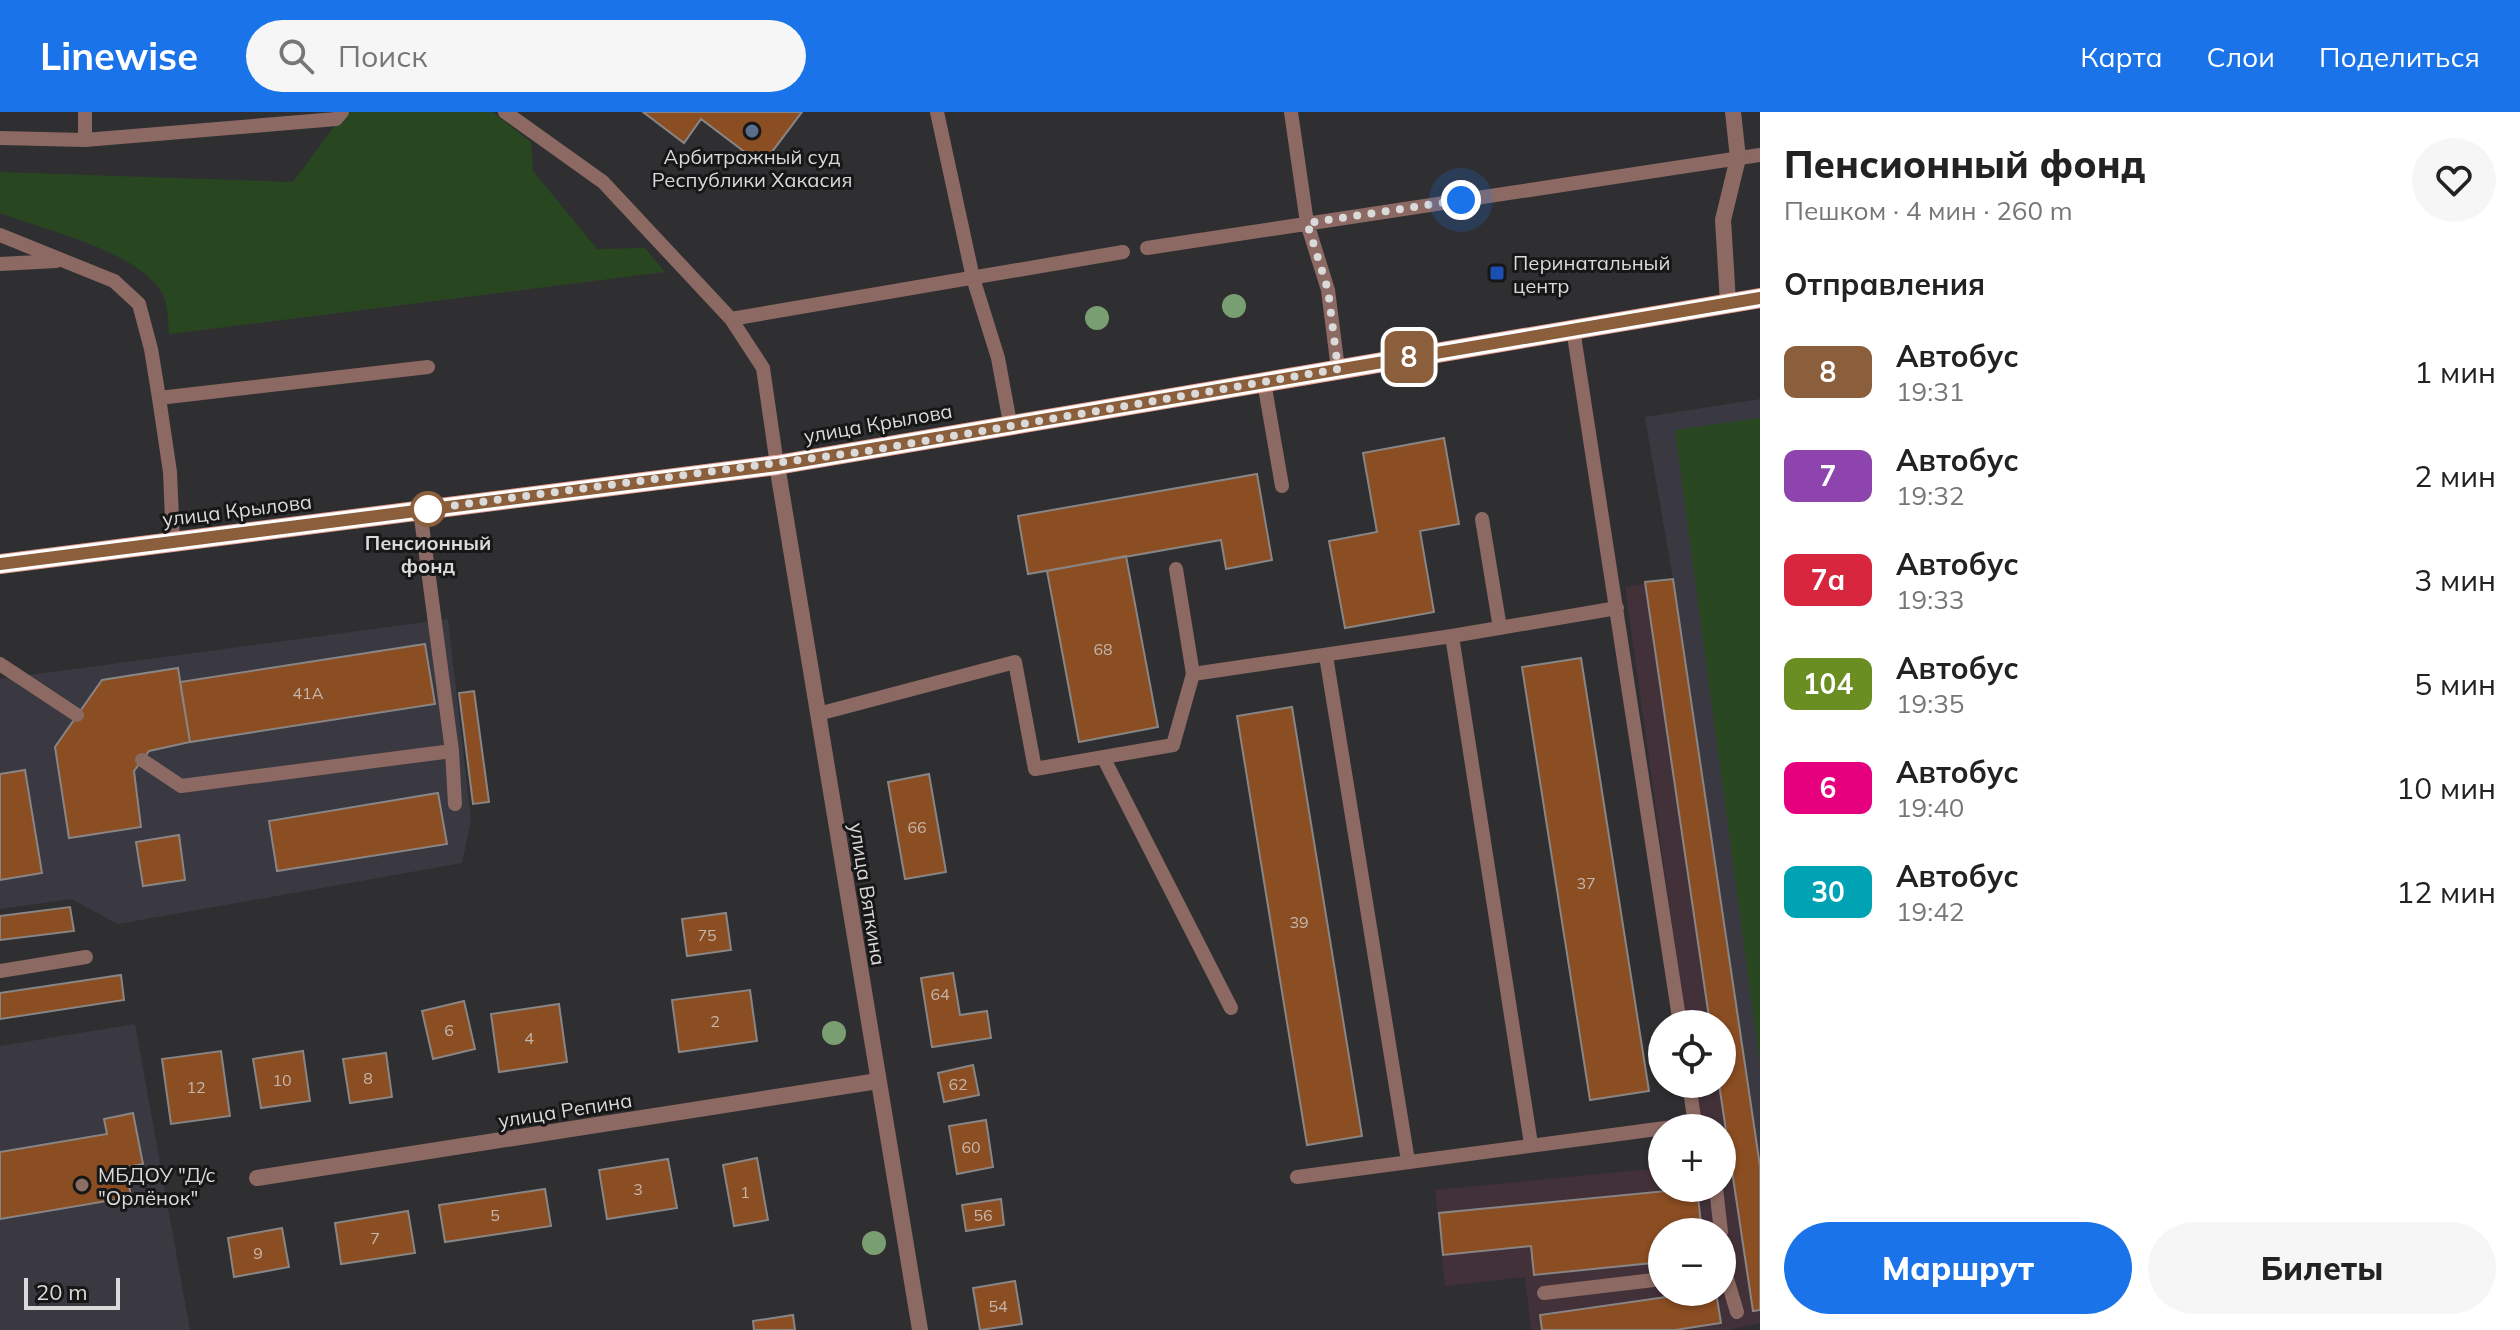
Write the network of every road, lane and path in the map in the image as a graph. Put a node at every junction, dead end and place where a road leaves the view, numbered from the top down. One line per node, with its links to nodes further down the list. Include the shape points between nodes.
1 (85, 112): 10 (lane)
2 (262, 112): 8 (lane)
3 (342, 112): 8 (lane, via 336,119)
4 (505, 112): 22 (lane, via 603,182)
5 (937, 112): 19 (lane)
6 (1291, 112): 13 (lane)
7 (1733, 112): 12 (street)
8 (280, 125): 10 (lane)
9 (0, 138): 10 (lane)
10 (85, 140)
11 (1760, 155): 12 (lane)
12 (1738, 158): 13 (lane); 21 (street, via 1723,220)
13 (1307, 223): 15 (lane); 25 (lane, via 1328,290)
14 (0, 235): 17 (lane)
15 (1147, 248)
16 (1123, 252): 19 (lane)
17 (62, 261): 18 (lane); 27 (lane, via 114,281 139,304)
18 (0, 264)
19 (973, 278): 22 (lane); 28 (lane, via 998,358)
20 (1760, 298): 21 (main road, улица Крылова)
21 (1728, 303): 23 (main road, улица Крылова)
22 (731, 319): 29 (lane, via 763,368)
23 (1573, 329): 25 (main road, улица Крылова); 36 (lane)
24 (428, 367): 27 (lane)
25 (1338, 369): 26 (main road, улица Крылова)
26 (1264, 382): 28 (main road, улица Крылова); 30 (lane)
27 (159, 398): 33 (lane)
28 (1010, 423): 29 (main road, улица Крылова)
29 (777, 465): 31 (main road, улица Крылова); 42 (street, улица Вяткина)
30 (1282, 486)
31 (420, 510): 33 (main road, улица Крылова); 44 (lane)
32 (1482, 519): 37 (lane)
33 (173, 542): 34 (main road, улица Крылова)
34 (0, 564)
35 (1176, 569): 41 (lane)
36 (1617, 608): 37 (lane); 51 (lane)
37 (1500, 628): 38 (lane)
38 (1452, 636): 39 (lane); 54 (lane)
39 (1326, 656): 41 (lane); 55 (lane)
40 (0, 664): 43 (lane)
41 (1193, 674): 45 (lane, via 1173,745)
42 (818, 714): 45 (lane, via 1015,662 1035,769); 52 (street, улица Вяткина)
43 (77, 715)
44 (452, 751): 46 (lane, via 181,786); 47 (lane)
45 (1103, 757): 50 (lane)
46 (142, 760)
47 (455, 804)
48 (86, 957): 49 (lane)
49 (0, 971)
50 (1231, 1008)
51 (1678, 1010)
52 (878, 1081): 57 (street, улица Репина); 62 (street, улица Вяткина)
53 (1648, 1131): 54 (lane)
54 (1531, 1144): 55 (lane)
55 (1408, 1161): 56 (lane)
56 (1297, 1177)
57 (257, 1178)
58 (1648, 1281): 59 (lane)
59 (1544, 1293)
60 (1735, 1306): 61 (lane)
61 (1737, 1312)
62 (920, 1330)

